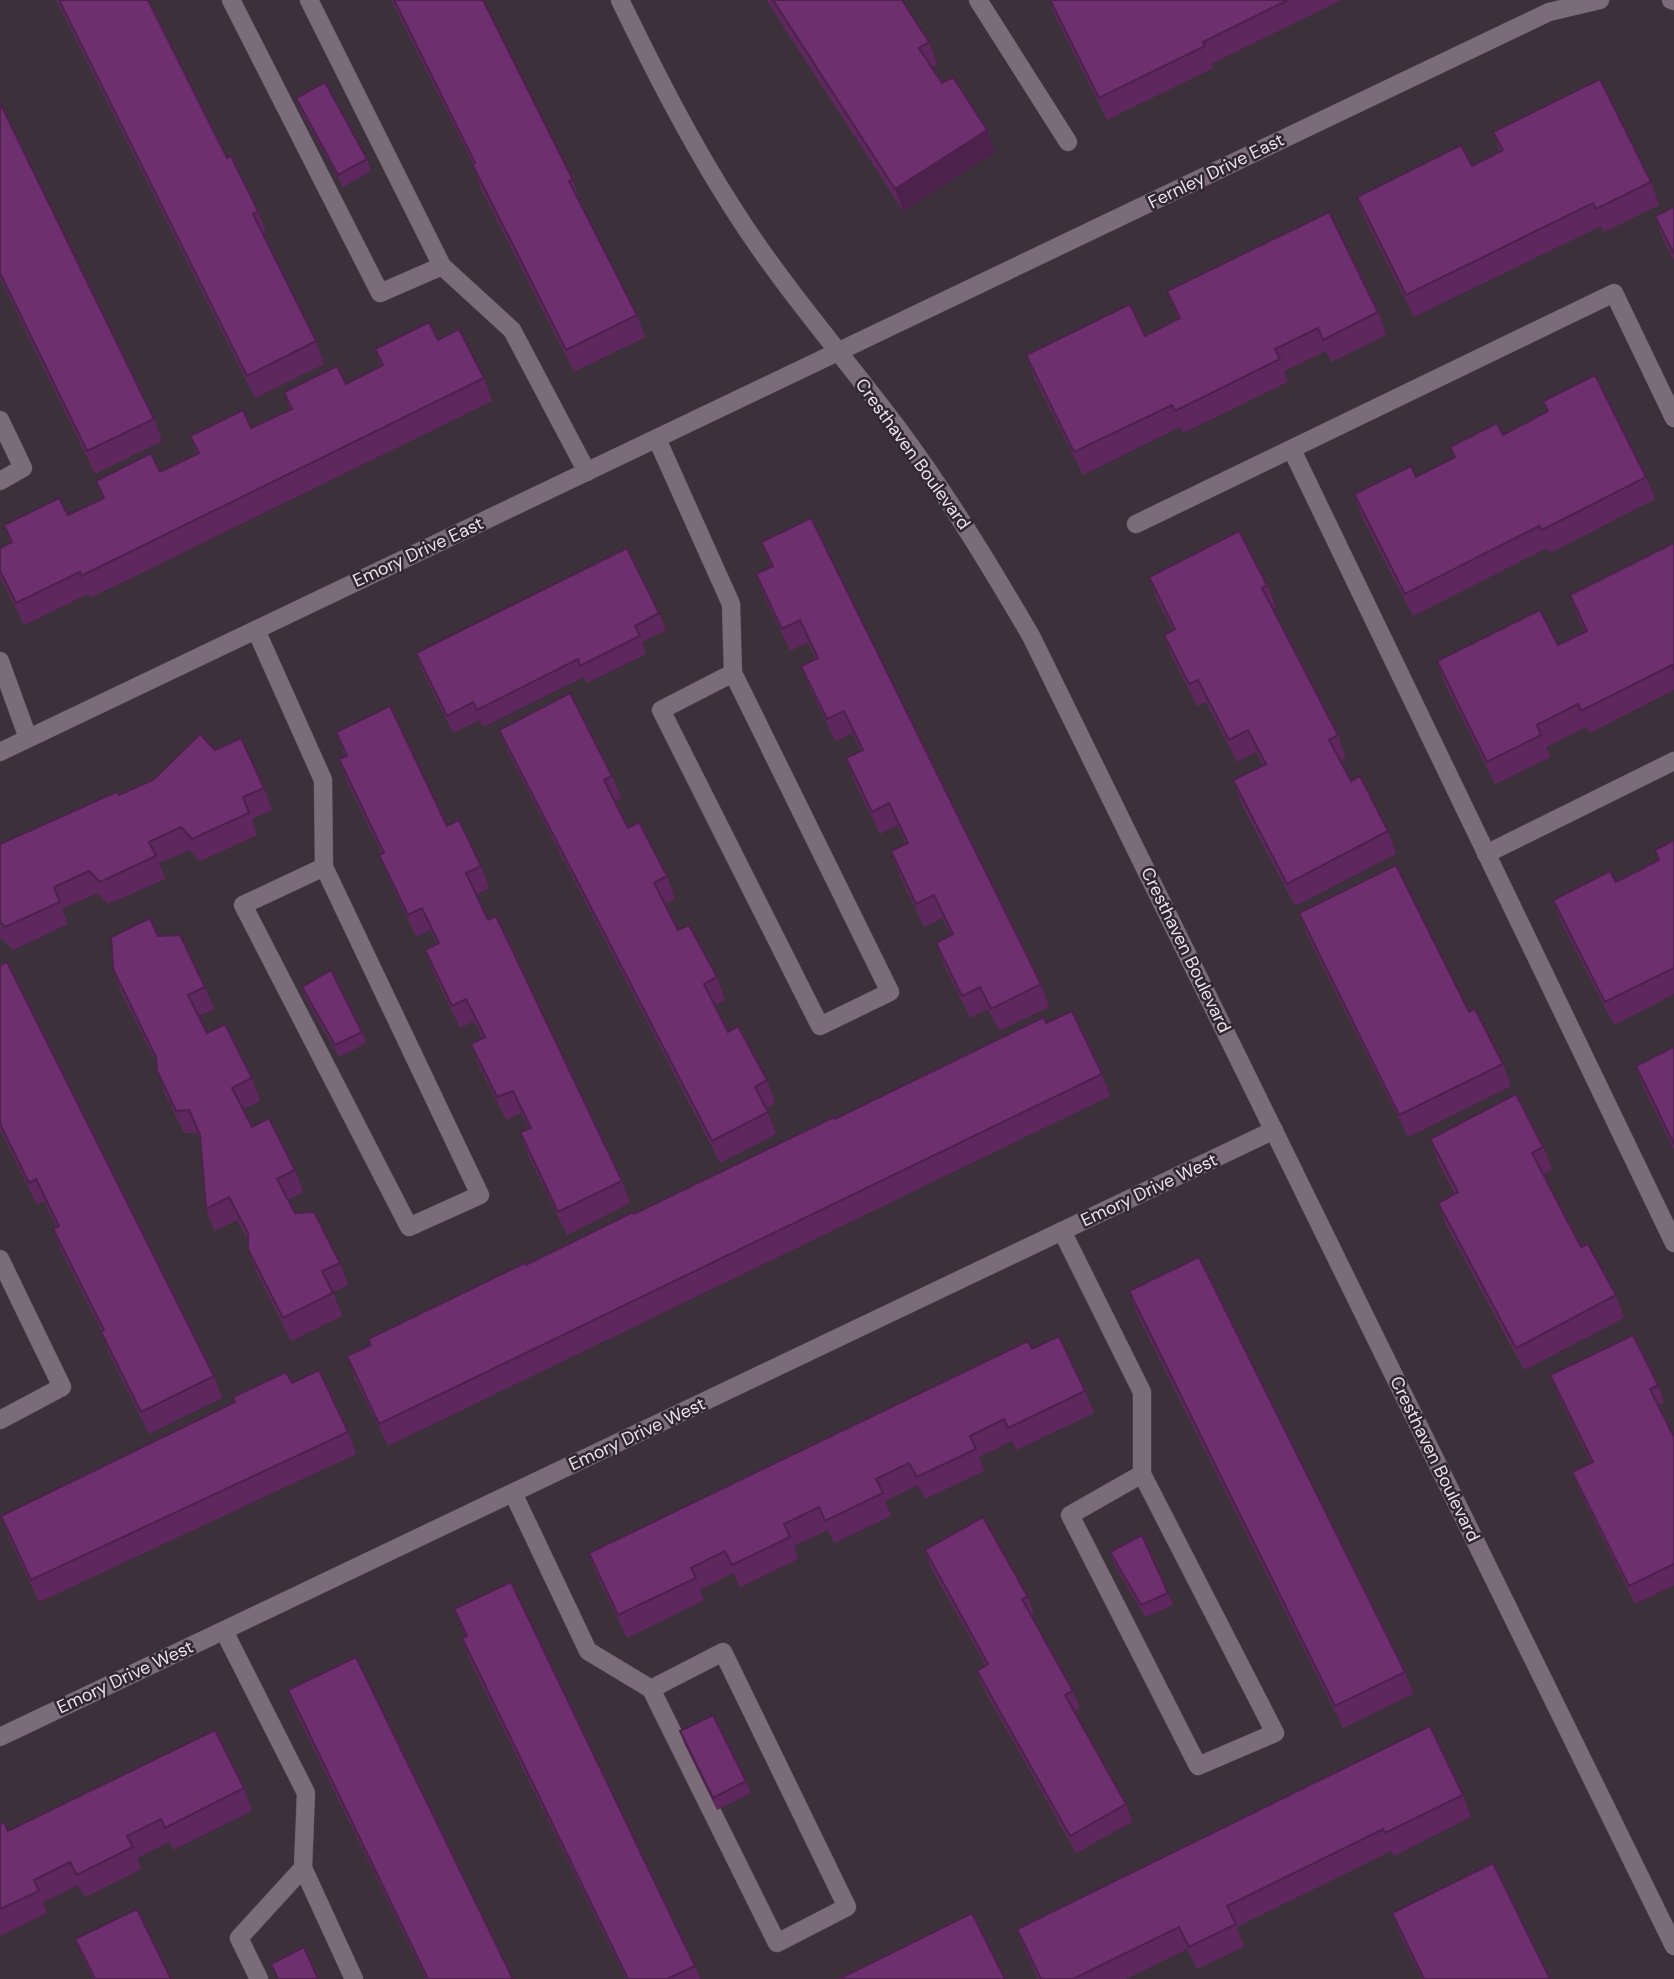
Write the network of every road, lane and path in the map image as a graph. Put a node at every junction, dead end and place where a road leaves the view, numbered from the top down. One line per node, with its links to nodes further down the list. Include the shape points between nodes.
1 (230, 0): 7 (street, via 380,293)
2 (309, 0): 7 (street)
3 (620, 0): 8 (street, Cresthaven Boulevard, via 670,103 734,210)
4 (978, 0): 6 (street)
5 (1600, 0): 8 (street, Fernley Drive East, via 1549,12)
6 (1068, 142)
7 (442, 266): 13 (street, via 512,330)
8 (837, 353): 11 (street, Emory Drive East); 24 (street, Cresthaven Boulevard, via 896,426 968,529 1031,636)
9 (1674, 418): 12 (street, via 1614,293)
10 (0, 420): 14 (street, via 23,468)
11 (657, 439): 13 (street, Emory Drive East); 18 (street, via 730,604)
12 (1292, 450): 15 (street); 22 (street)
13 (587, 472): 16 (street, Emory Drive East)
14 (0, 481)
15 (1136, 524)
16 (256, 630): 19 (street, Emory Drive East); 23 (street, via 323,780)
17 (0, 661): 19 (street)
18 (733, 673): 18 (street, via 661,710 820,1026 890,992)
19 (28, 738): 20 (street, Emory Drive East)
20 (0, 752)
21 (1674, 761): 22 (street)
22 (1486, 854): 26 (street)
23 (324, 867): 23 (street, via 243,905 409,1227 480,1195)
24 (1274, 1130): 25 (street, Emory Drive West); 35 (street, Cresthaven Boulevard)
25 (1062, 1231): 29 (street, via 1142,1392); 30 (street, Emory Drive West)
26 (1674, 1242)
27 (0, 1259): 28 (street, via 62,1387)
28 (0, 1420)
29 (1142, 1474): 29 (street, via 1070,1515 1198,1766 1275,1733)
30 (513, 1493): 31 (street, Emory Drive West); 32 (street, via 588,1651)
31 (224, 1631): 33 (street, Emory Drive West); 34 (street, via 306,1793)
32 (651, 1689): 32 (street, via 777,1943 847,1907 723,1652)
33 (0, 1737)
34 (303, 1868): 36 (street, via 239,1938); 37 (street)
35 (1674, 1946)
36 (259, 1979)
37 (354, 1979)

